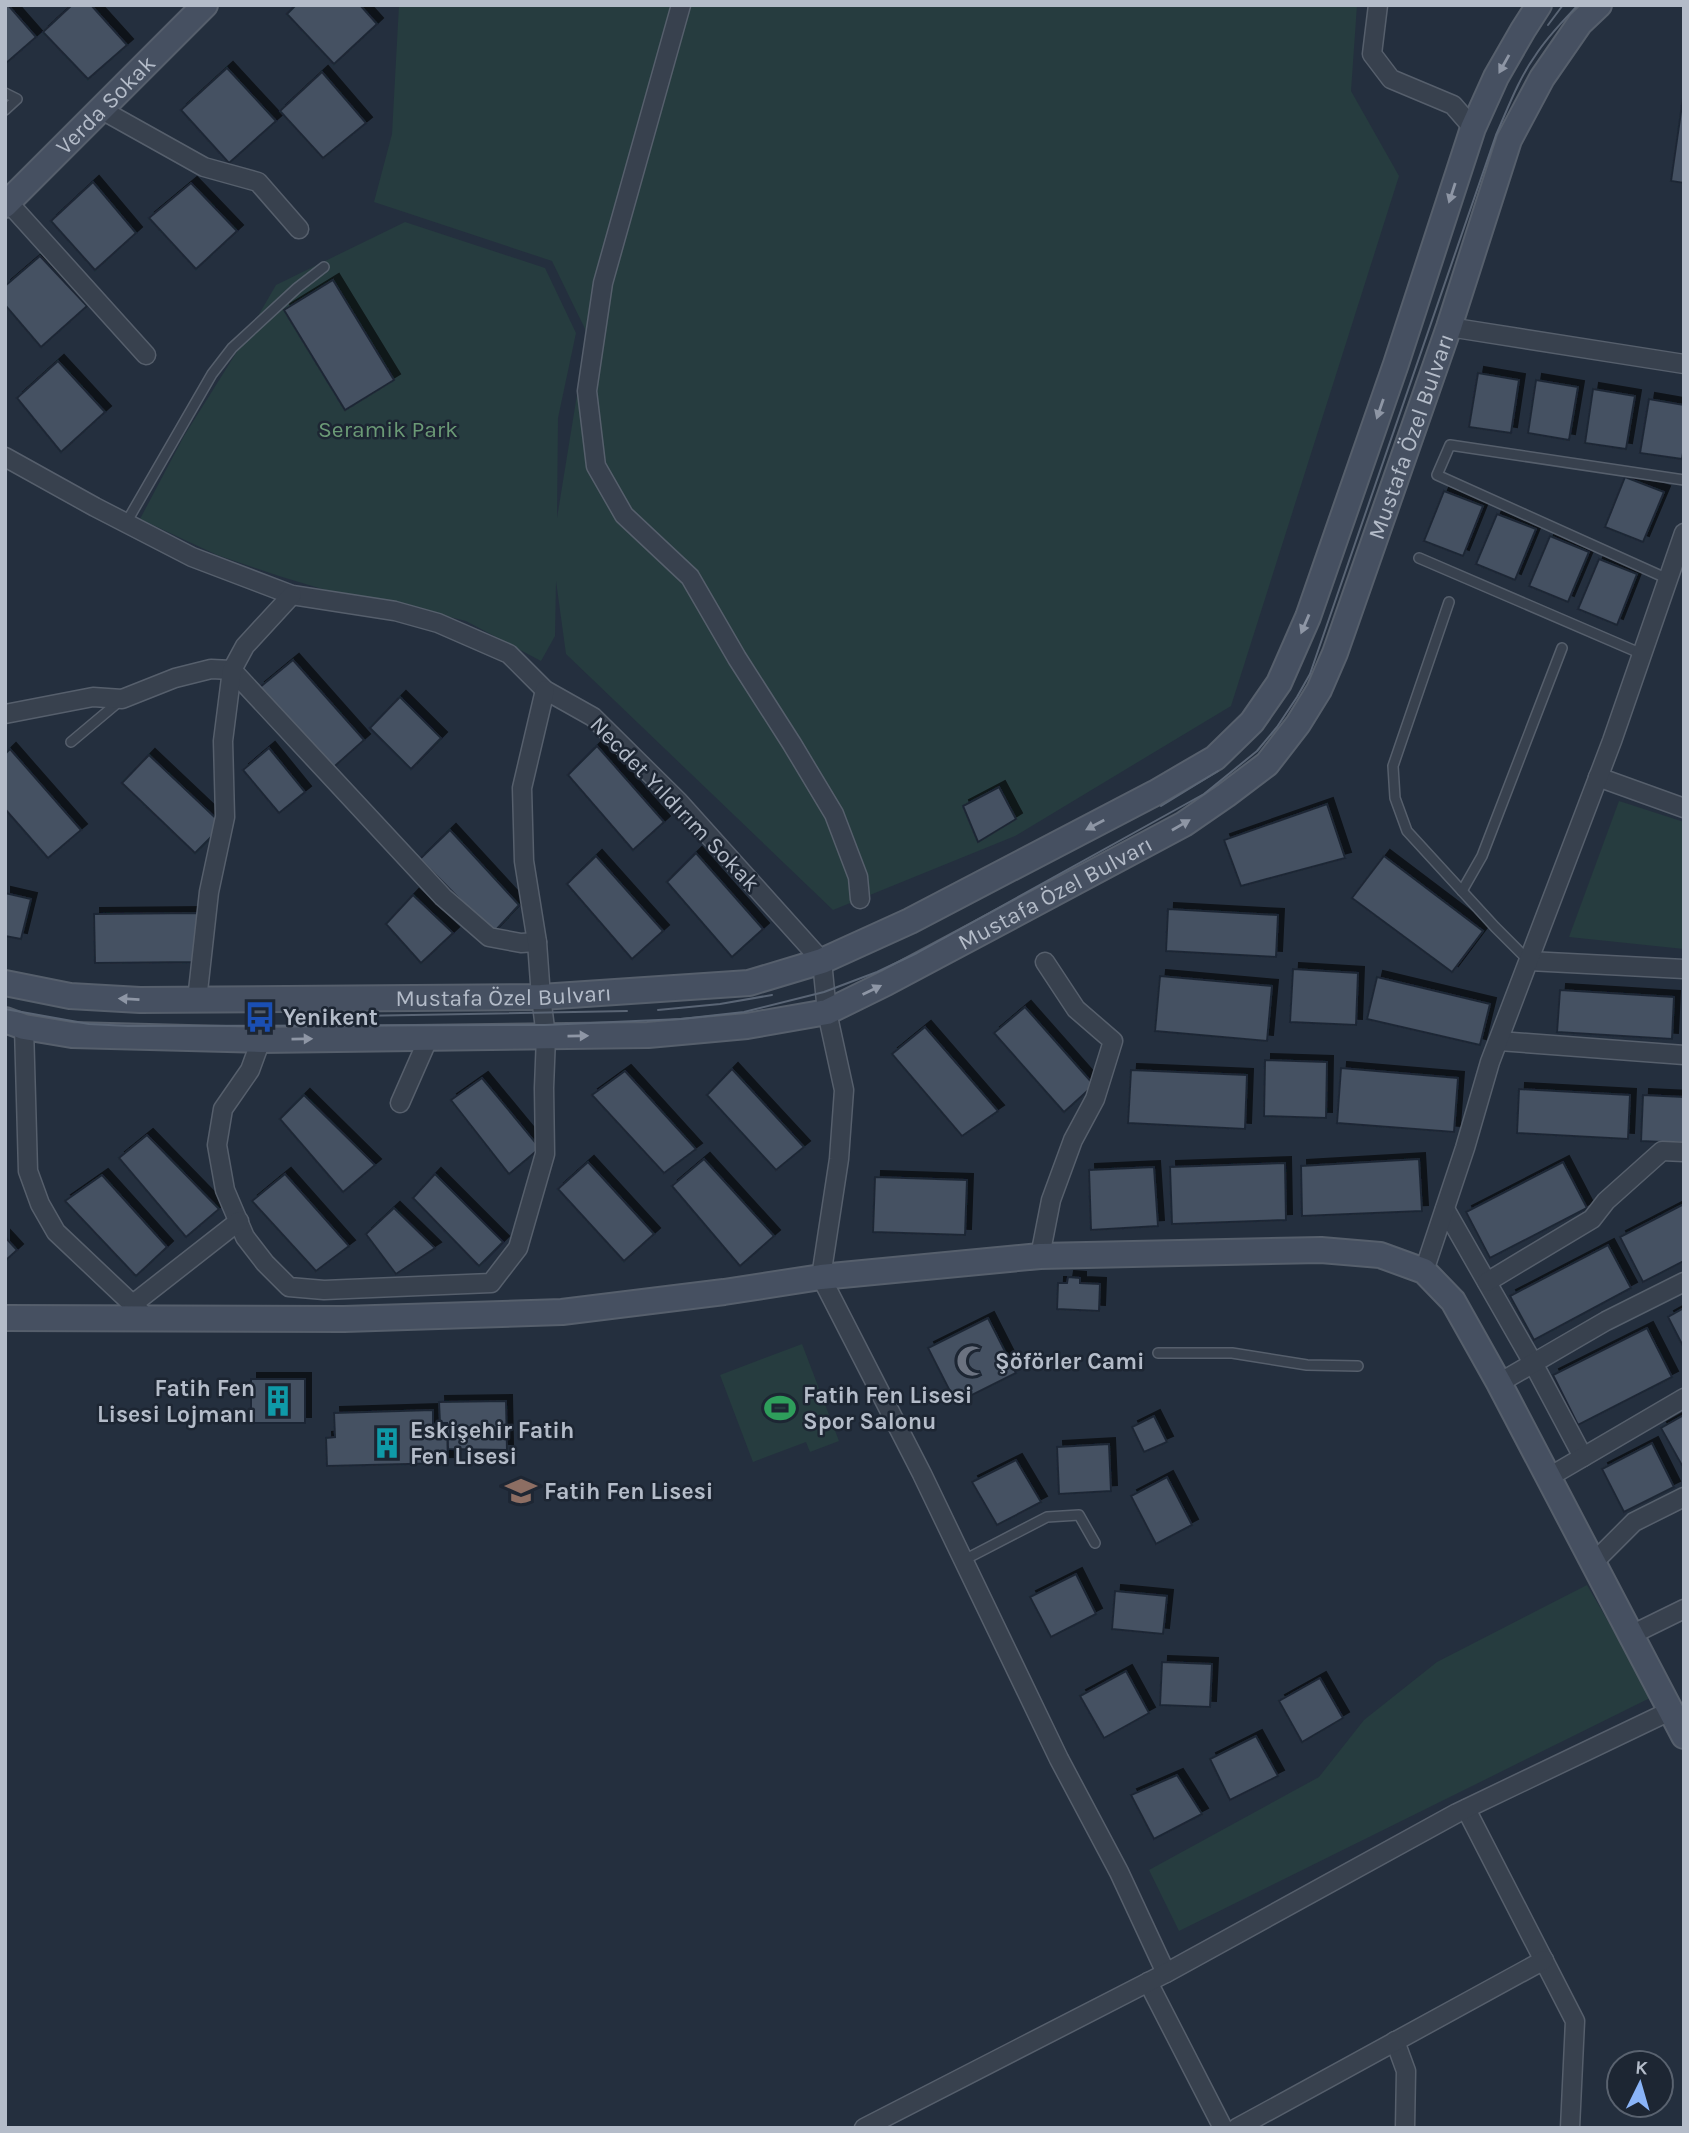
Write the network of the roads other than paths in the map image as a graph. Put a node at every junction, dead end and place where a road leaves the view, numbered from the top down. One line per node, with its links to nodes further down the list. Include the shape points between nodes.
1 (205, 5): 8 (main road, Verda Sokak)
2 (681, 5): 34 (street, via 603,283 587,391 596,466 624,515 690,577 792,744 834,814 858,877)
3 (1378, 5): 9 (street, via 1372,54 1391,79 1453,105)
4 (1539, 5): 9 (main road, Mustafa Özel Bulvarı, one-way to 9, via 1496,77)
5 (1599, 5): 13 (main road, Mustafa Özel Bulvarı, via 1580,23 1542,78 1509,140)
6 (5, 93): 7 (lane, via 17,99)
7 (5, 110)
8 (102, 110): 10 (main road, Verda Sokak); 11 (street, via 204,167 258,182)
9 (1473, 128): 36 (main road, Mustafa Özel Bulvarı, one-way to 36, via 1308,617 1279,683 1252,722 1214,758 1156,793 910,921)
10 (7, 204): 14 (street)
11 (299, 229)
12 (324, 267): 18 (lane, via 232,348 212,374)
13 (1449, 327): 15 (street); 43 (main road, Mustafa Özel Bulvarı, one-way to 13, via 1184,824 1267,764 1319,690 1335,653)
14 (146, 355)
15 (1684, 364)
16 (5, 457): 18 (street, Necdet Yıldırım Sokak)
17 (1684, 480): 21 (lane, via 1450,445 1437,475)
18 (126, 523): 22 (street, Necdet Yıldırım Sokak, via 192,556)
19 (1684, 533): 21 (street)
20 (1419, 558): 25 (lane)
21 (1668, 579): 25 (street)
22 (292, 595): 26 (street, via 245,646); 27 (street, Necdet Yıldırım Sokak, via 395,611 438,623 509,654)
23 (1449, 602): 33 (lane, via 1393,766 1393,782 1407,831)
24 (1562, 648): 33 (lane, via 1482,856)
25 (1642, 654): 31 (street)
26 (232, 670): 28 (street, via 211,668); 35 (street, via 443,897 489,937); 42 (street, via 223,741 225,817 209,892)
27 (545, 690): 35 (street, via 522,789 524,861); 36 (street, Necdet Yıldırım Sokak, via 593,717 679,803)
28 (122, 699): 29 (street, via 93,697); 30 (lane)
29 (5, 714)
30 (71, 742)
31 (1598, 777): 32 (street); 37 (street)
32 (1684, 808)
33 (1462, 891): 37 (lane)
34 (860, 899)
35 (537, 942): 41 (street)
36 (822, 961): 41 (main road, Mustafa Özel Bulvarı, via 749,983); 43 (street)
37 (1529, 961): 39 (street); 48 (street)
38 (1045, 962): 54 (street, via 1076,1009 1113,1041 1095,1099 1073,1140 1051,1200)
39 (1684, 969)
40 (5, 983): 42 (main road, Mustafa Özel Bulvarı, one-way to 40, via 71,996)
41 (541, 997): 42 (main road, Mustafa Özel Bulvarı); 45 (street)
42 (197, 1000)
43 (827, 1012): 45 (main road, Mustafa Özel Bulvarı, one-way to 43, via 648,1035 747,1026); 56 (street, via 844,1090)
44 (15, 1023): 47 (main road, Mustafa Özel Bulvarı, via 72,1035); 59 (street, via 28,1171 40,1204 57,1232)
45 (546, 1036): 46 (main road, Mustafa Özel Bulvarı); 53 (street, via 545,1154 518,1248 491,1283 324,1290 289,1287 265,1264)
46 (429, 1037): 47 (main road, Mustafa Özel Bulvarı, one-way to 46); 50 (street)
47 (261, 1040): 53 (street, via 250,1070 223,1109 217,1145 225,1190)
48 (1499, 1041): 49 (street); 52 (street)
49 (1684, 1055)
50 (400, 1103)
51 (1684, 1152): 57 (street, via 1661,1151 1592,1219)
52 (1445, 1209): 55 (street); 57 (street)
53 (239, 1221): 59 (street)
54 (1040, 1256): 55 (main road, via 1321,1250 1380,1255); 56 (main road)
55 (1424, 1271): 64 (main road, via 1453,1301)
56 (821, 1277): 59 (main road, via 562,1312 344,1319); 70 (street)
57 (1487, 1282): 62 (street)
58 (1684, 1282): 62 (street)
59 (140, 1311): 60 (main road)
60 (5, 1318)
61 (1158, 1353): 63 (lane, via 1232,1353 1307,1365)
62 (1533, 1363): 64 (street); 66 (street)
63 (1358, 1366)
64 (1499, 1383): 67 (main road)
65 (1684, 1398): 66 (street)
66 (1583, 1457): 67 (street)
67 (1549, 1477): 71 (main road)
68 (1684, 1497): 71 (street, via 1634,1522)
69 (1095, 1543): 70 (lane, via 1079,1515 1047,1517)
70 (964, 1560): 78 (street)
71 (1593, 1563): 73 (main road)
72 (1684, 1609): 73 (street)
73 (1630, 1635): 74 (main road)
74 (1670, 1711): 75 (main road); 76 (street)
75 (1684, 1736)
76 (1466, 1809): 77 (street); 78 (street)
77 (1544, 1960): 80 (street); 85 (street, via 1575,2021)
78 (1166, 1973): 79 (street)
79 (1148, 1982): 81 (street); 82 (street)
80 (1395, 2041): 83 (street); 84 (street, via 1406,2071)
81 (864, 2128)
82 (1223, 2128)
83 (1237, 2128)
84 (1405, 2128)
85 (1570, 2128)

